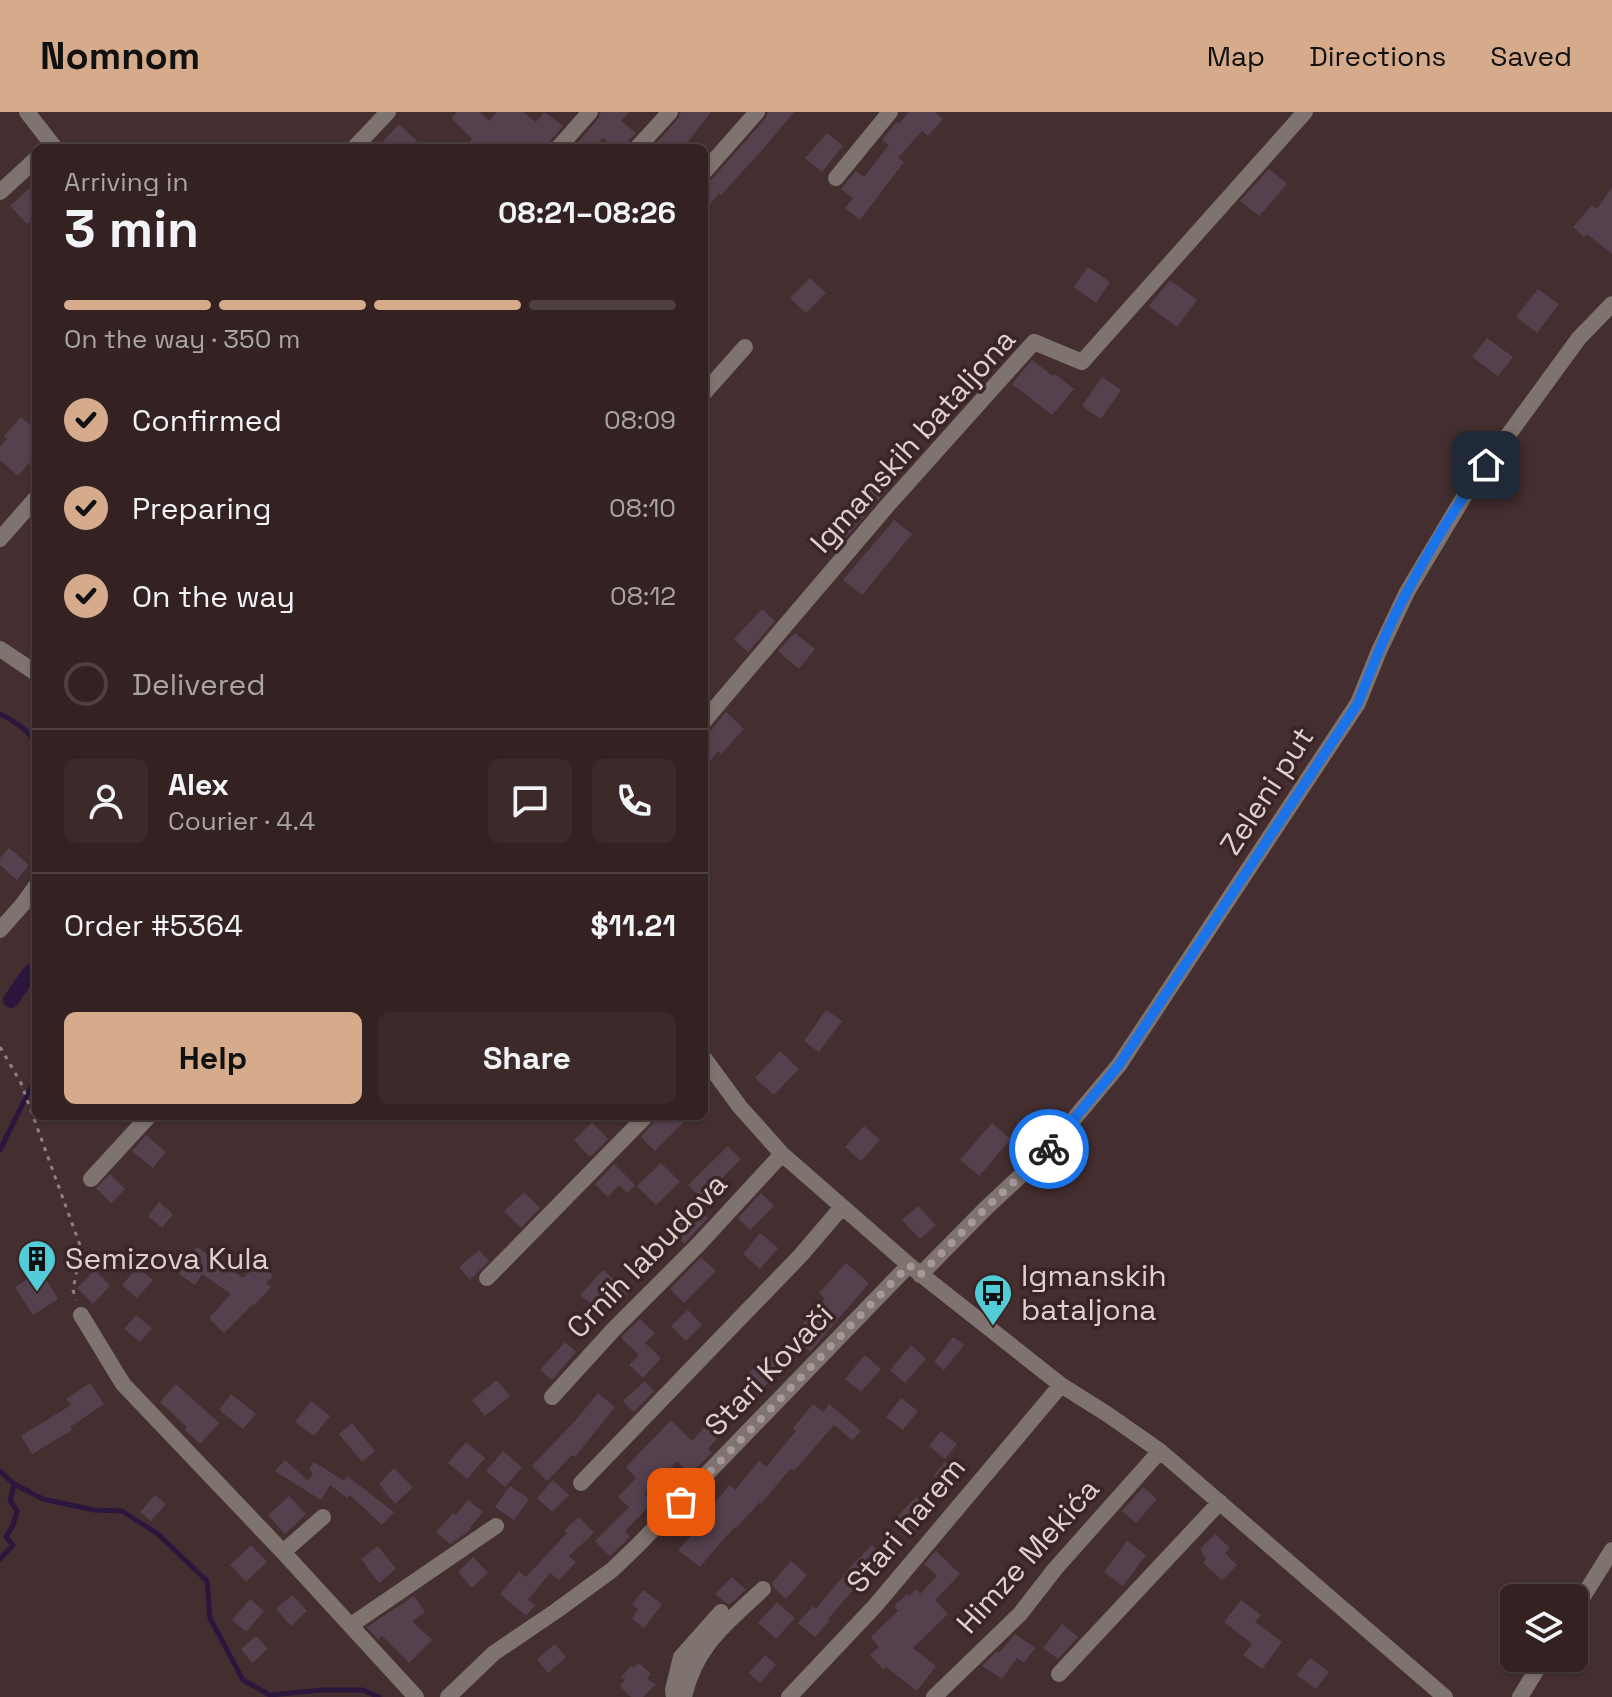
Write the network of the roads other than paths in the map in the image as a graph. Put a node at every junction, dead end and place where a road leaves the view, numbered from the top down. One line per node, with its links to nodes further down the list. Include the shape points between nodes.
1 (27, 112): 8 (street)
2 (388, 112): 9 (street)
3 (590, 112): 10 (street)
4 (670, 112): 11 (street)
5 (757, 112): 13 (street)
6 (890, 112): 14 (street)
7 (1305, 112): 23 (street, Igmanskih bataljona, via 1082,362 1034,342)
8 (50, 144)
9 (358, 144)
10 (562, 144)
11 (641, 144)
12 (32, 163): 15 (street)
13 (708, 167)
14 (836, 178)
15 (0, 192)
16 (1612, 304): 32 (street, Zeleni put, via 1579,338 1468,490 1407,592 1358,703 1119,1065 1047,1151)
17 (745, 347): 18 (street)
18 (708, 389)
19 (32, 503): 20 (street)
20 (0, 539)
21 (0, 649): 22 (street)
22 (32, 670)
23 (708, 716)
24 (32, 892): 25 (street)
25 (0, 930)
26 (708, 1063): 29 (street)
27 (145, 1120): 30 (street)
28 (642, 1120): 33 (street)
29 (782, 1154): 31 (street); 36 (street, Crnih labudova)
30 (91, 1179)
31 (842, 1207): 32 (street); 38 (street)
32 (914, 1270): 35 (street); 51 (street, Stari Kovači, via 612,1570 494,1653)
33 (487, 1278)
34 (81, 1315): 43 (street, via 123,1384)
35 (1061, 1385): 37 (street); 54 (street, Stari harem, via 875,1606)
36 (552, 1397)
37 (1160, 1451): 39 (street); 55 (street, Himze Mekića, via 1020,1614)
38 (581, 1483)
39 (1220, 1502): 49 (street); 56 (street)
40 (323, 1517): 43 (street)
41 (496, 1526): 47 (street)
42 (1612, 1550): 45 (street)
43 (283, 1552): 47 (street)
44 (763, 1589): 53 (street, via 706,1645)
45 (1588, 1589)
46 (721, 1612): 52 (street, via 681,1657)
47 (351, 1625): 50 (street)
48 (1535, 1672): 57 (street)
49 (1059, 1674)
50 (416, 1697)
51 (448, 1697)
52 (674, 1697)
53 (684, 1697)
54 (789, 1697)
55 (934, 1697)
56 (1445, 1697)
57 (1520, 1697)

